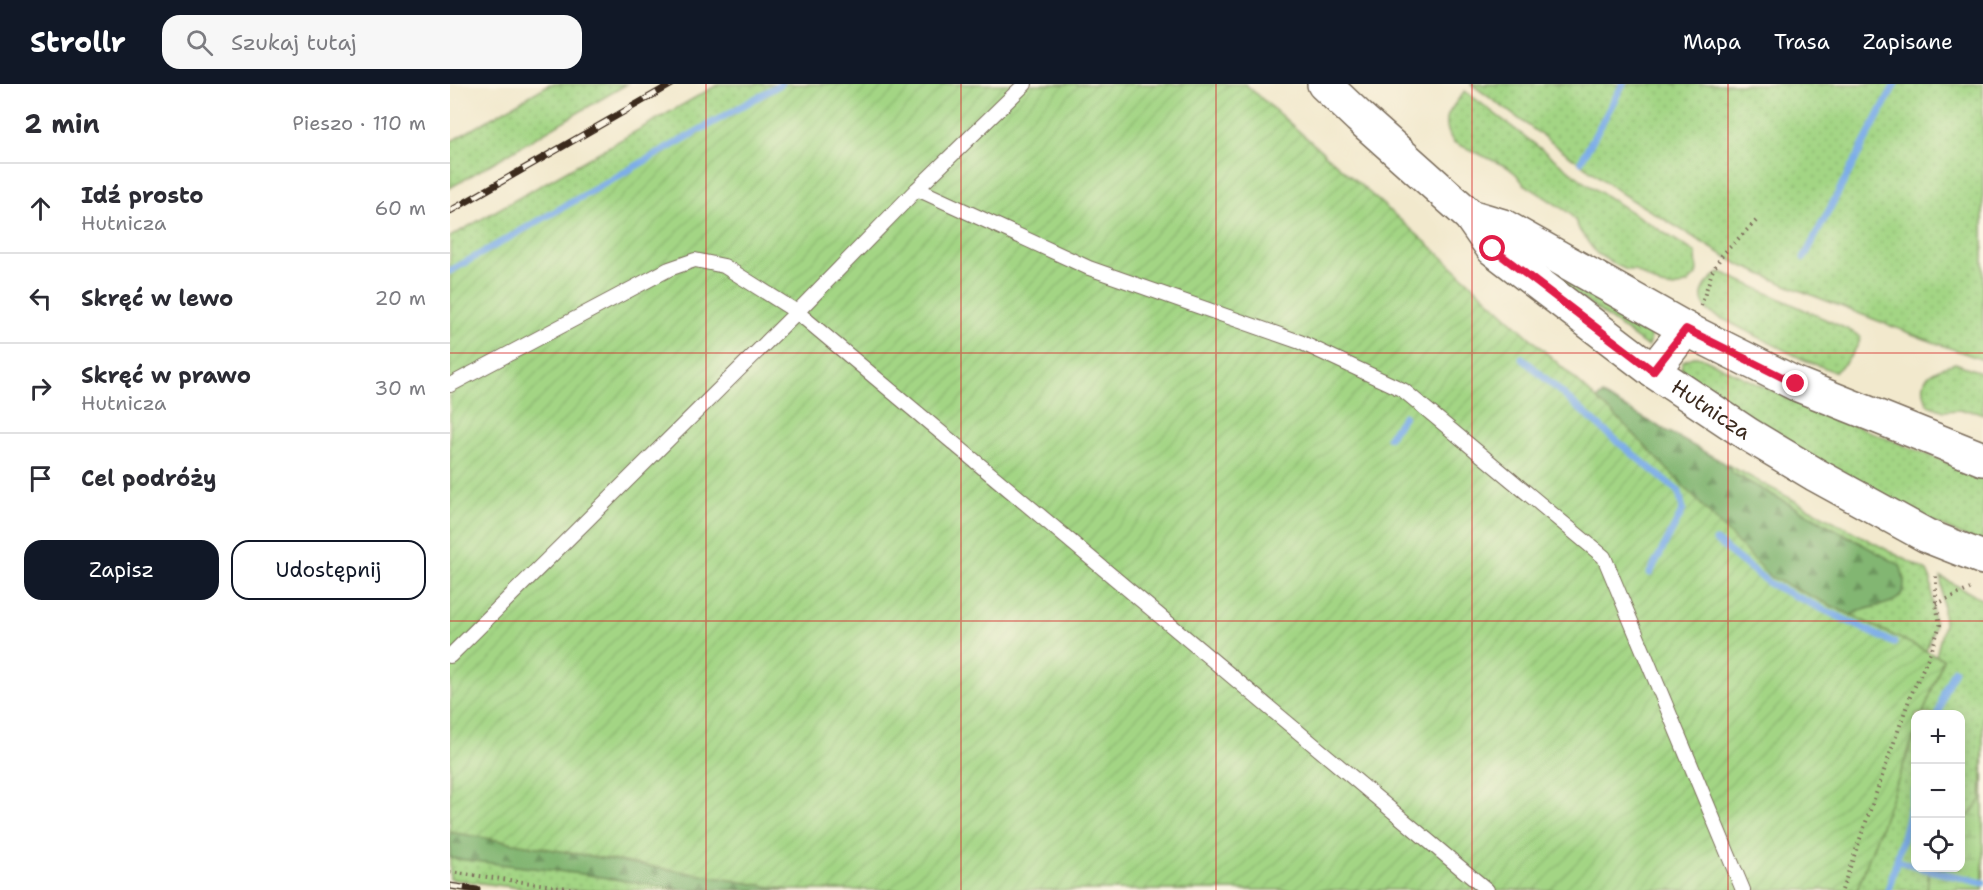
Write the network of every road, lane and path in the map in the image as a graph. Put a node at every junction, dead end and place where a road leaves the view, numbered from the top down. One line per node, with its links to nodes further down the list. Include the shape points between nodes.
1 (1025, 84): 3 (lane)
2 (1324, 84): 4 (main road, Hutnicza)
3 (917, 189): 6 (lane); 19 (lane, via 1089,268 1300,342 1403,390 1604,557)
4 (1470, 216): 7 (main road, Hutnicza, via 1503,226); 8 (main road, Hutnicza, via 1493,249)
5 (1756, 221): 7 (path, via 1722,255 1712,272 1701,308)
6 (798, 312): 9 (lane, via 724,266 695,260 669,268); 15 (lane); 18 (lane)
7 (1686, 329): 8 (main road); 10 (main road, Hutnicza, via 1796,384)
8 (1653, 371): 11 (main road, Hutnicza, via 1826,480 1928,536)
9 (450, 386)
10 (1983, 459)
11 (1983, 558)
12 (1936, 572): 14 (path)
13 (1970, 590): 14 (path)
14 (1936, 604): 20 (path, via 1940,625 1910,697)
15 (450, 656)
16 (450, 872): 17 (path)
17 (583, 890)
18 (1487, 890)
19 (1743, 890)
20 (1842, 890)

